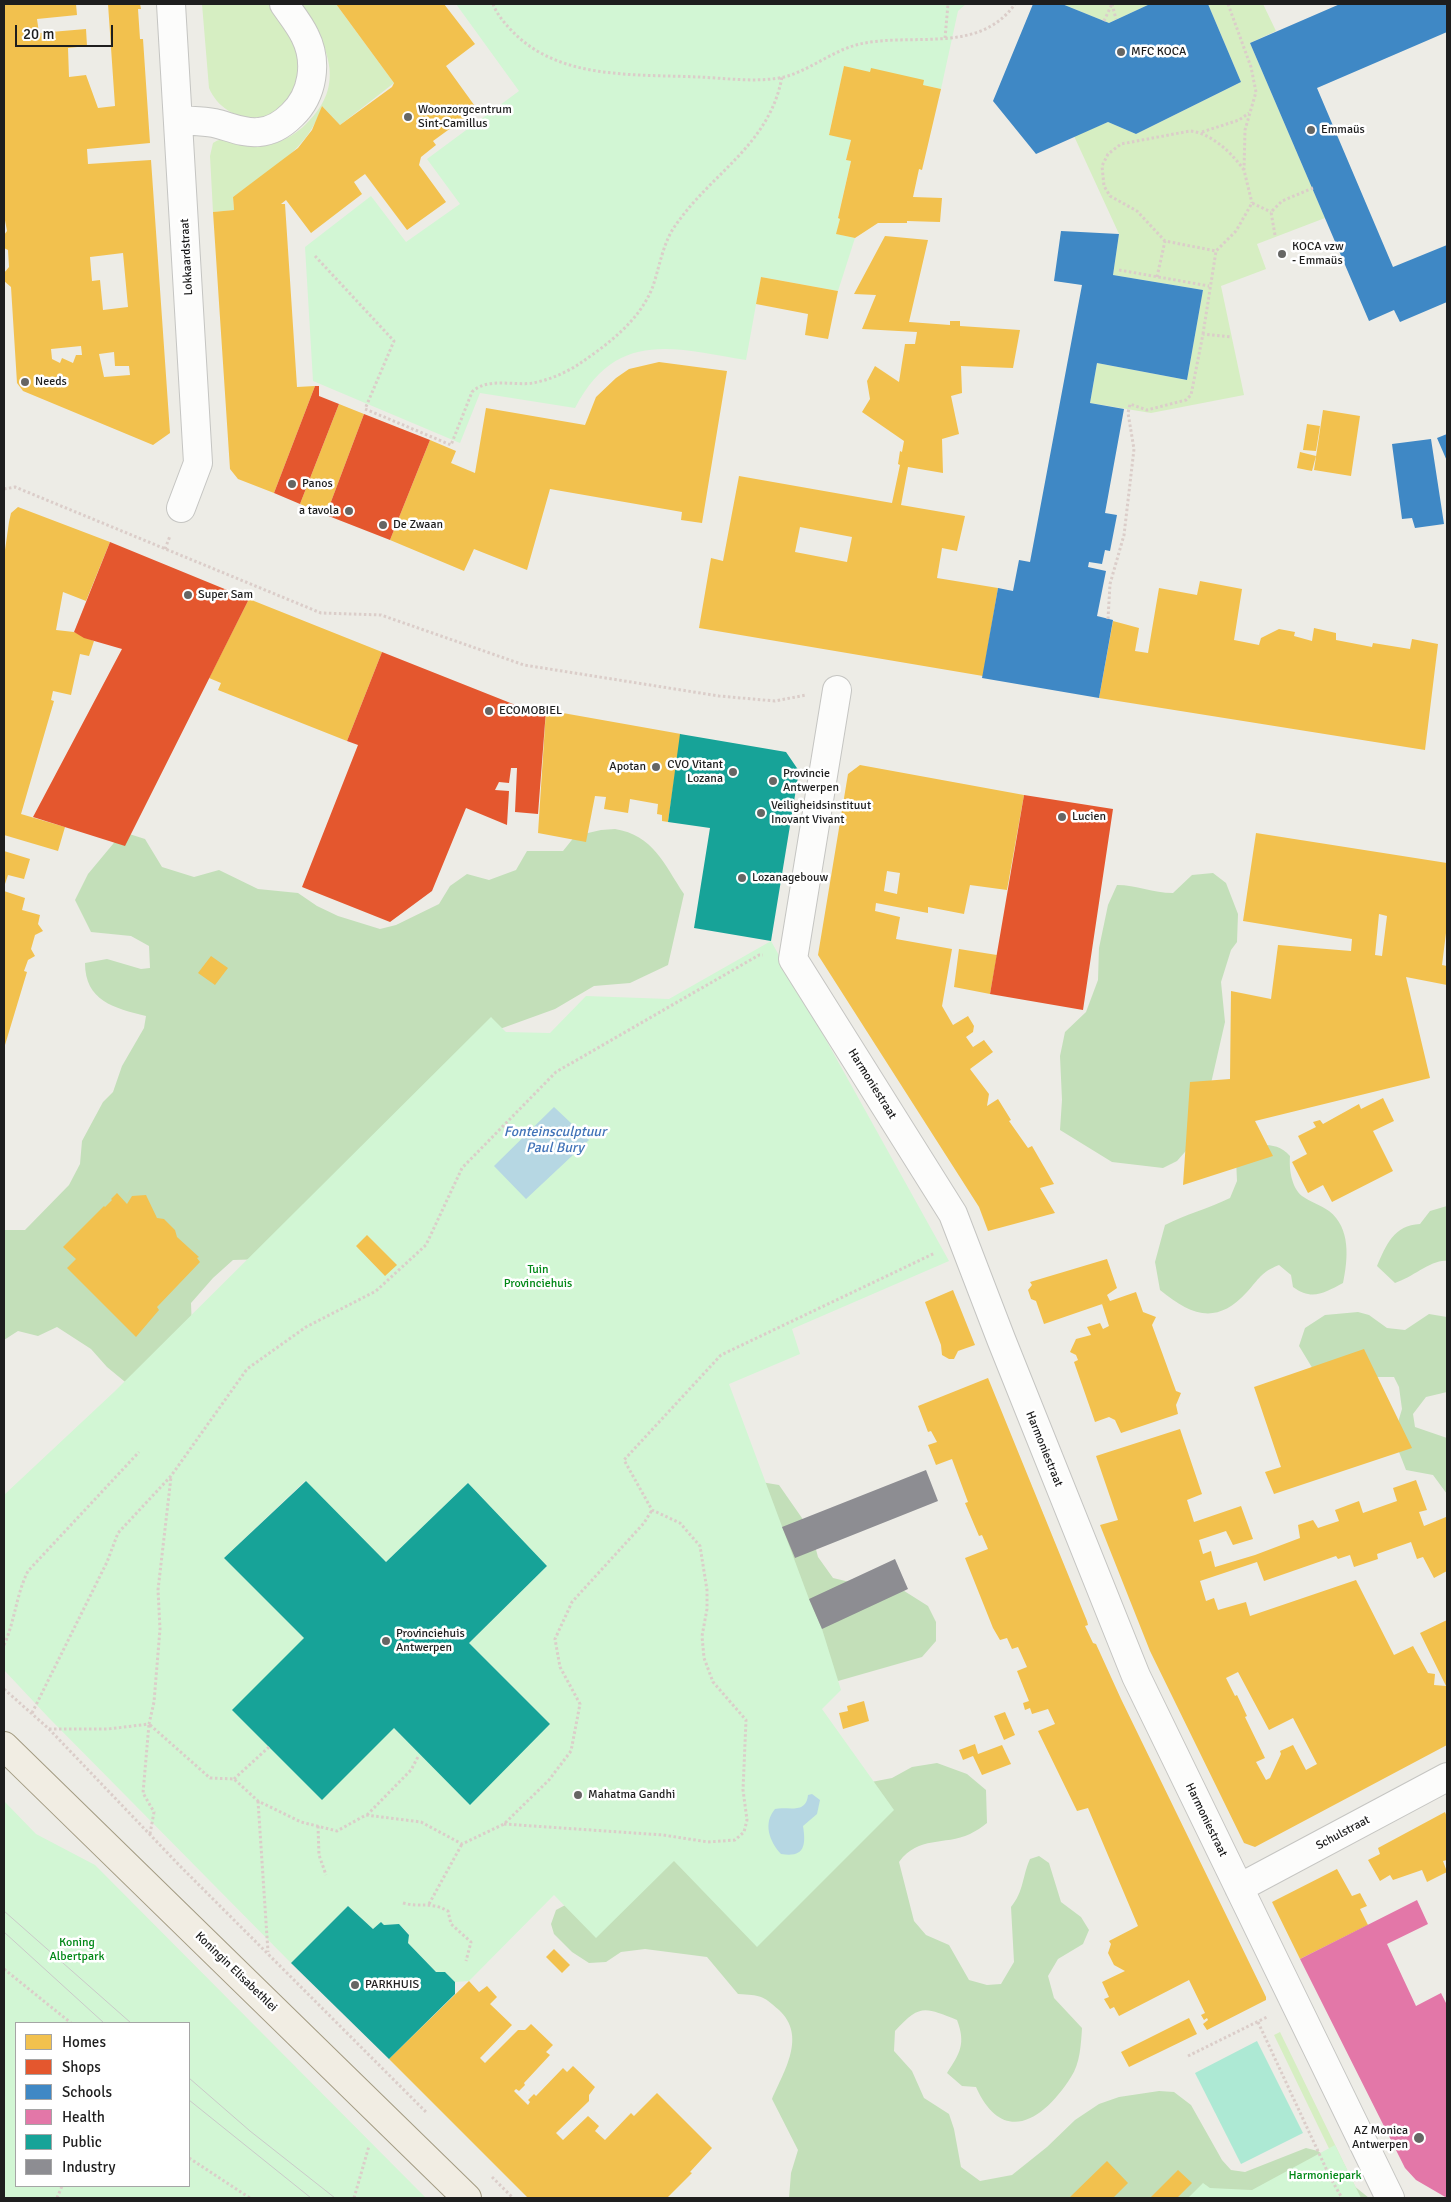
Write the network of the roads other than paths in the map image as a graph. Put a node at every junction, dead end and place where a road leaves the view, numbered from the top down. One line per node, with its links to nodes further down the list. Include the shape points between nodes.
1 (171, 4): 3 (street, Lokkaardstraat)
2 (284, 4): 3 (street, via 306,36 312,64 306,96 298,110 272,129 258,133 212,122)
3 (179, 120): 4 (street, Lokkaardstraat, via 198,463)
4 (181, 508)
5 (837, 690): 8 (street, Harmoniestraat, via 793,959 953,1214 1000,1340 1136,1676)
6 (4, 1746): 9 (main road, Koningin Elisabethlei)
7 (1447, 1777): 8 (street, Schulstraat)
8 (1239, 1888): 10 (street, Harmoniestraat)
9 (467, 2198)
10 (1390, 2198)

